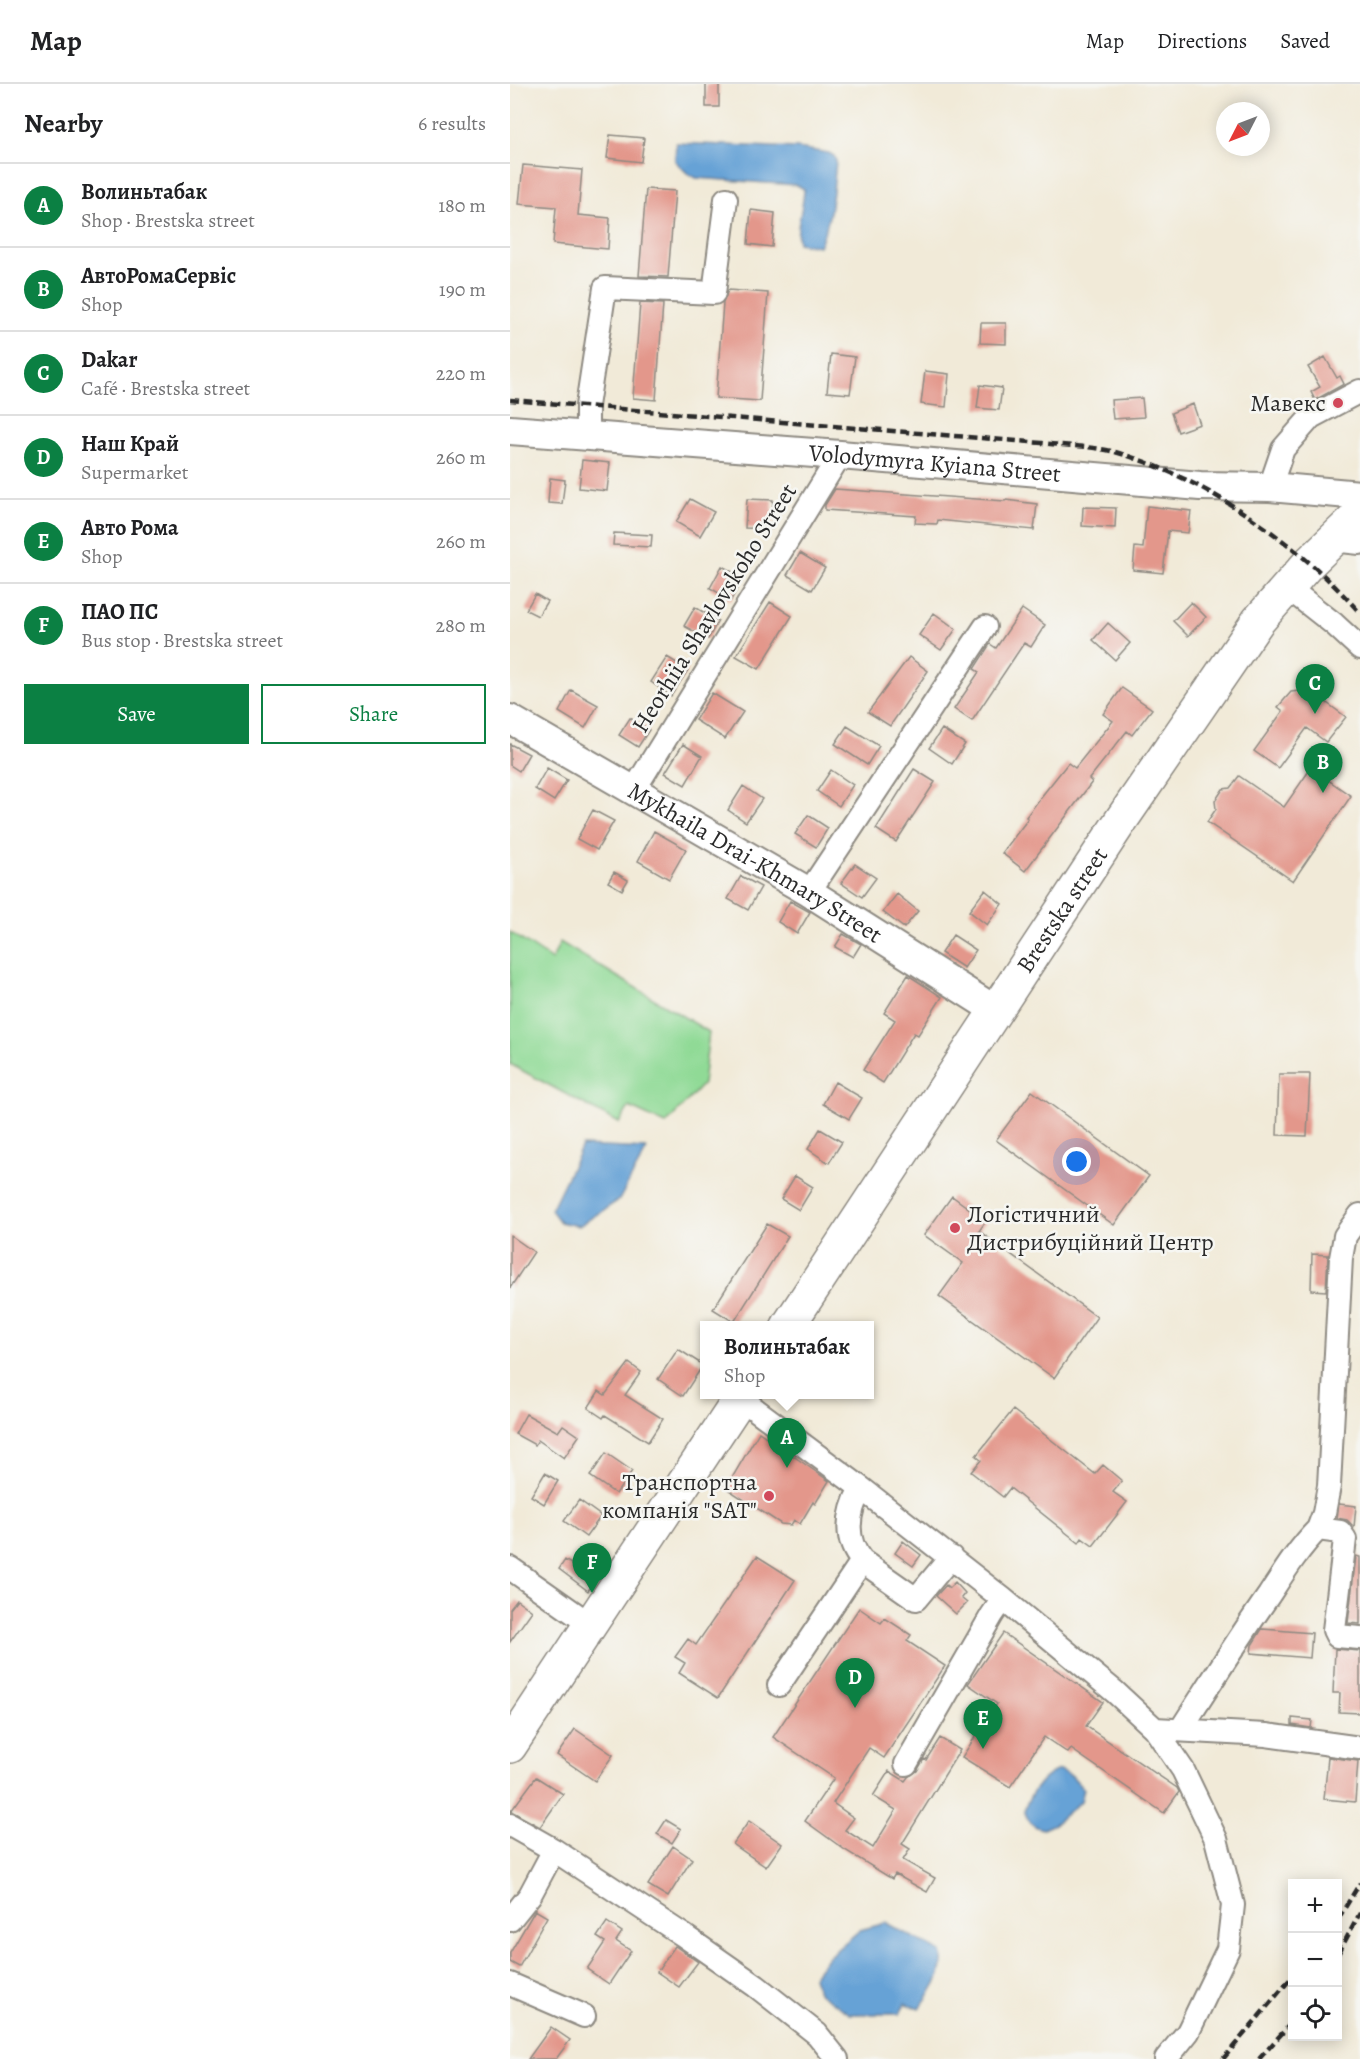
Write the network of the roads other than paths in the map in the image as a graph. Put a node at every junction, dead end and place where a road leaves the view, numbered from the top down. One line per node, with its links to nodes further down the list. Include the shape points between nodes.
1 (726, 199): 4 (street, via 714,293 605,288)
2 (1360, 391): 6 (street, via 1311,417 1283,449)
3 (510, 430): 4 (main road, Volodymyra Kyiana Street)
4 (586, 435): 5 (main road, Volodymyra Kyiana Street)
5 (840, 455): 6 (main road, Volodymyra Kyiana Street, via 1200,486); 14 (street, Heorhiia Shavlovskoho Street)
6 (1270, 487): 7 (main road, Volodymyra Kyiana Street)
7 (1360, 495)
8 (1360, 514): 9 (highway, Brestska street)
9 (1346, 542): 10 (highway, Brestska street)
10 (1287, 587): 12 (street); 16 (highway, Brestska street, via 1258,621)
11 (985, 627): 15 (street)
12 (1360, 648)
13 (510, 719): 14 (main road, Mykhaila Drai-Khmary Street)
14 (634, 790): 15 (main road, Mykhaila Drai-Khmary Street)
15 (809, 892): 16 (main road, Mykhaila Drai-Khmary Street)
16 (995, 1010): 18 (highway, Brestska street)
17 (1359, 1220): 22 (street, via 1345,1236 1341,1258 1329,1486)
18 (791, 1321)
19 (739, 1399): 27 (highway)
20 (745, 1399): 21 (street)
21 (861, 1488): 23 (street); 24 (street, via 849,1519 850,1536)
22 (1318, 1529): 28 (street, via 1340,1532 1345,1539 1334,1630 1337,1636); 31 (street, via 1276,1584)
23 (951, 1557): 24 (street, via 916,1599); 26 (street)
24 (862, 1561): 29 (street)
25 (510, 1568): 27 (street)
26 (1003, 1599): 30 (street); 34 (street)
27 (591, 1625): 32 (highway)
28 (1360, 1638)
29 (779, 1684)
30 (1149, 1723): 31 (street); 41 (street, via 1183,1770 1216,1839 1233,1905 1228,1949 1188,2032)
31 (1181, 1730): 33 (street, via 1266,1735)
32 (510, 1746)
33 (1360, 1748)
34 (906, 1764)
35 (510, 1825): 36 (street)
36 (554, 1850): 37 (street, via 530,1895); 40 (street, via 756,1986 817,2034)
37 (510, 1920)
38 (510, 1984): 39 (street)
39 (584, 2016)
40 (837, 2059)
41 (1166, 2059)

